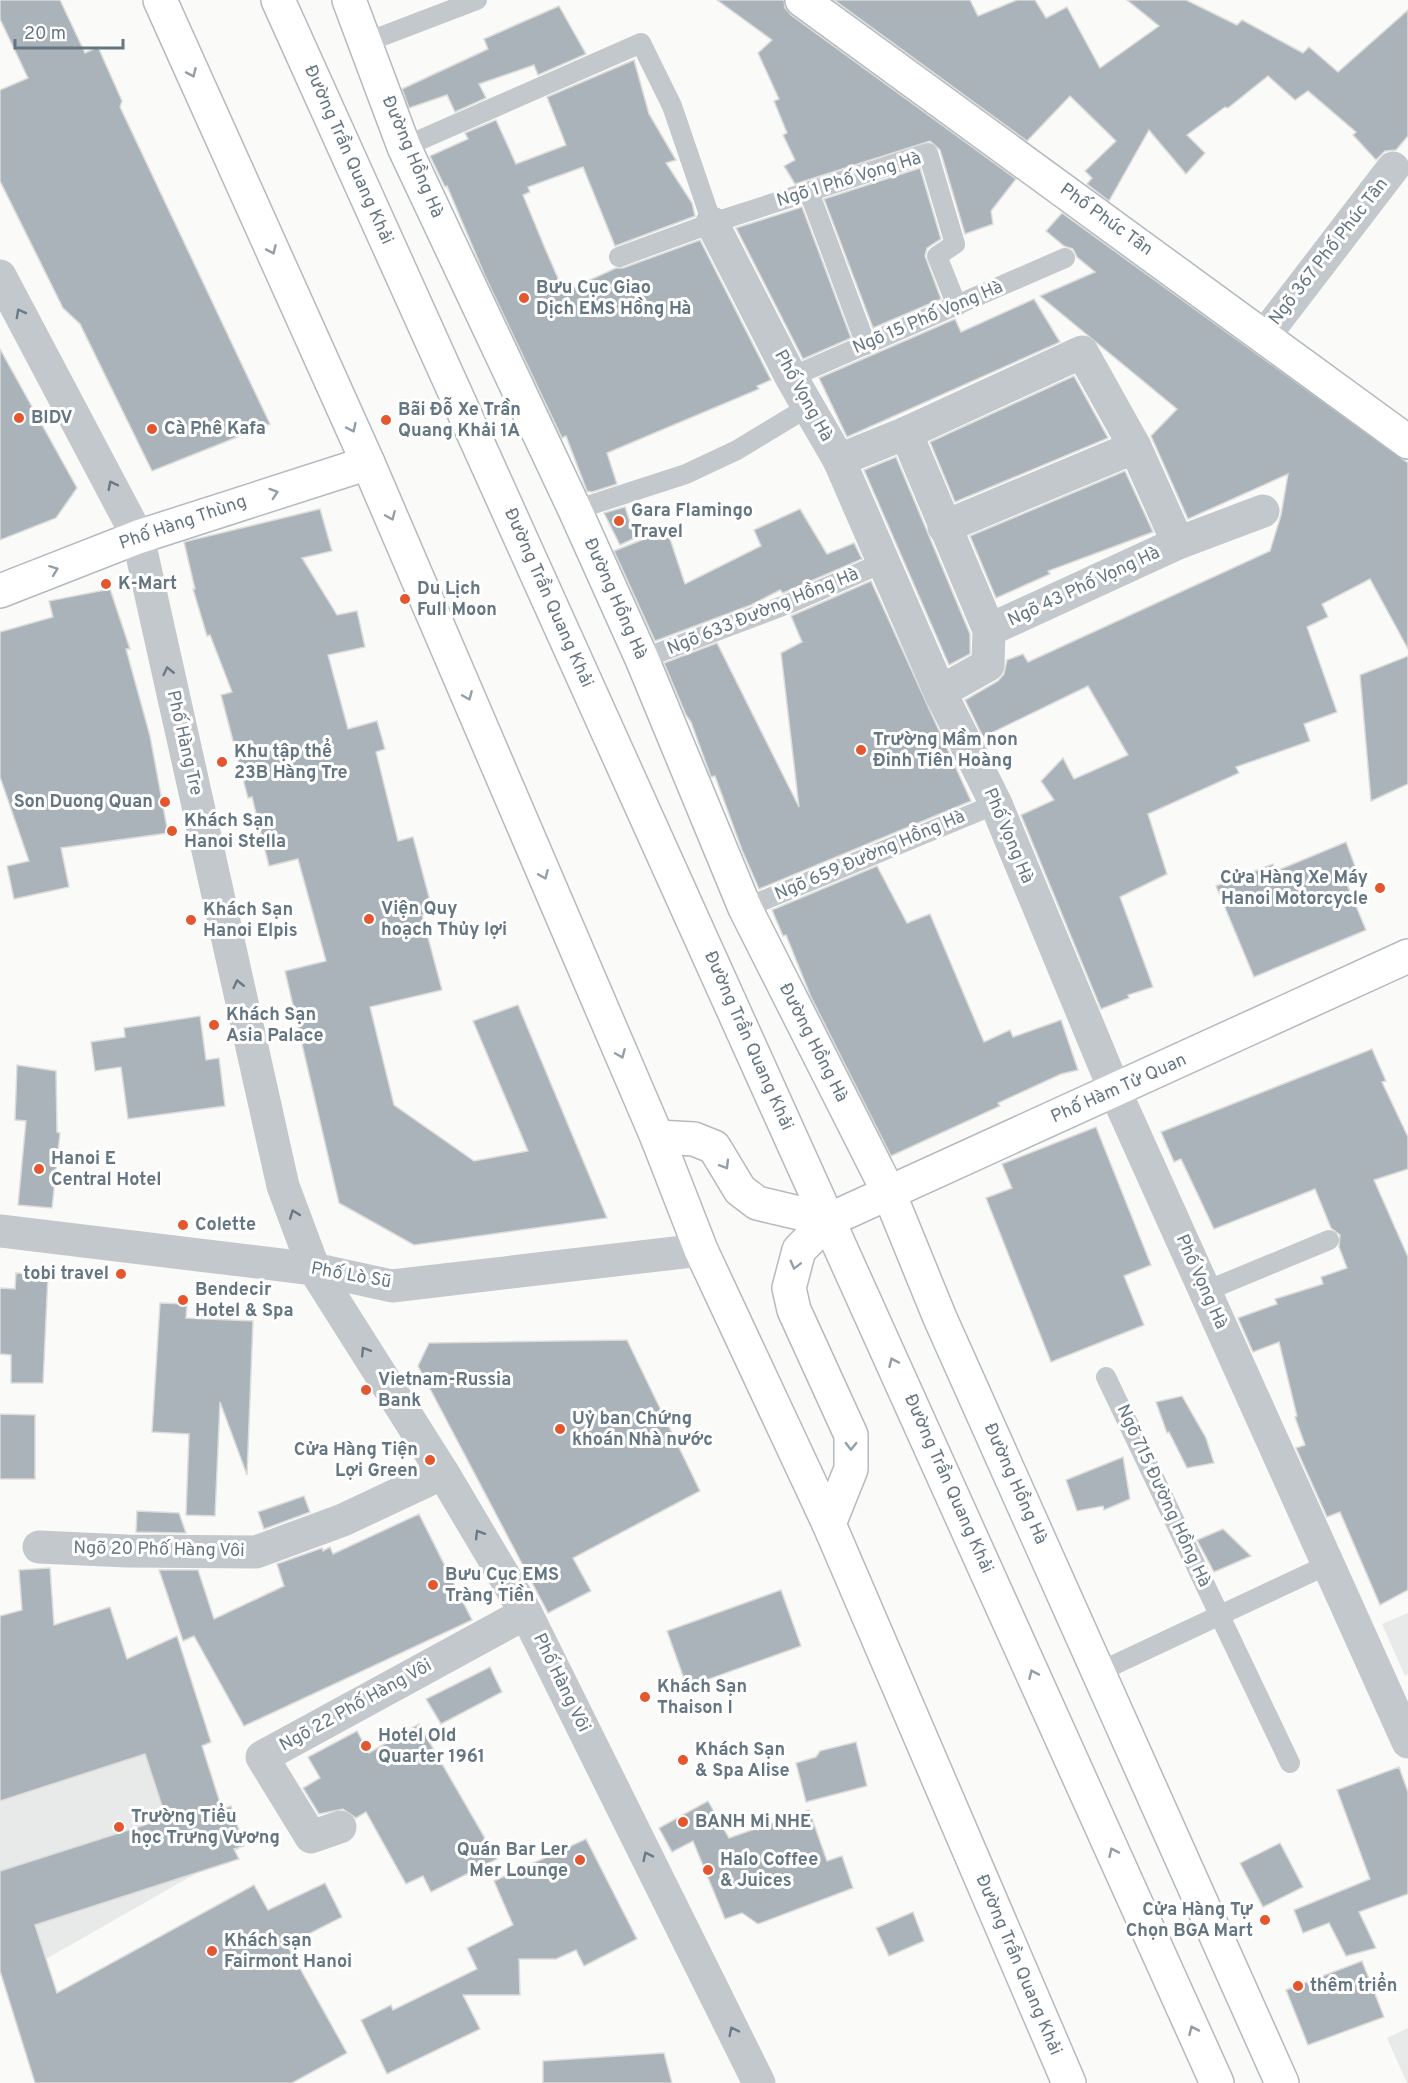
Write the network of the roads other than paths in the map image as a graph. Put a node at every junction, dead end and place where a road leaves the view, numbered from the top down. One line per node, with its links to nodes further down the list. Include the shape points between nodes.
1 (160, 0): 23 (main road, Đường Trần Quang Khải, one-way to 23)
2 (278, 0): 40 (main road, Đường Trần Quang Khải)
3 (349, 0): 6 (main road, Đường Hồng Hà)
4 (477, 0): 6 (lane)
5 (802, 0): 15 (main road, Phố Phúc Tân)
6 (367, 42): 7 (main road, Đường Hồng Hà)
7 (404, 147): 10 (lane, Phố Vọng Hà, via 641,43 672,106); 24 (main road, Đường Hồng Hà)
8 (1393, 168): 15 (street, Ngõ 367 Phố Phúc Tân)
9 (809, 192): 10 (lane, Ngõ 1 Phố Vọng Hà); 14 (lane, Ngõ 1 Phố Vọng Hà, via 928,153 955,244 937,256); 16 (lane)
10 (712, 223): 11 (lane, Ngõ 1 Phố Vọng Hà); 17 (street, Phố Vọng Hà)
11 (619, 257)
12 (1065, 258): 14 (lane, Ngõ 15 Phố Vọng Hà)
13 (0, 276): 27 (street, Phố Hàng Tre, one-way to 13)
14 (957, 306): 16 (lane, Ngõ 15 Phố Vọng Hà)
15 (1264, 335): 20 (main road, Phố Phúc Tân)
16 (866, 345): 17 (lane, Ngõ 15 Phố Vọng Hà)
17 (791, 377): 18 (street, Phố Vọng Hà)
18 (808, 407): 22 (street, Phố Vọng Hà); 24 (lane, via 737,450 686,474)
19 (906, 433): 21 (street, via 1082,352); 22 (street); 26 (street)
20 (1405, 436)
21 (1135, 447): 26 (street); 28 (street)
22 (839, 460): 29 (street, Phố Vọng Hà)
23 (368, 463): 27 (main road, Phố Hàng Thùng, one-way to 23); 38 (main road, Đường Trần Quang Khải, one-way to 38)
24 (575, 510): 32 (main road, Đường Hồng Hà)
25 (1263, 511): 28 (street, Ngõ 43 Phố Vọng Hà)
26 (944, 527): 31 (street)
27 (138, 537): 30 (main road, Phố Hàng Thùng, one-way to 27); 44 (street, Phố Hàng Tre, one-way to 27, via 284,1186)
28 (1179, 543): 31 (street, Ngõ 43 Phố Vọng Hà)
29 (882, 562): 32 (lane, Ngõ 633 Đường Hồng Hà, via 788,604); 33 (street, Phố Vọng Hà)
30 (0, 591)
31 (989, 630): 33 (street, Ngõ 43 Phố Vọng Hà, via 988,665)
32 (642, 660): 35 (main road, Đường Hồng Hà)
33 (940, 692): 34 (street, Phố Vọng Hà)
34 (996, 804): 35 (lane, Ngõ 659 Đường Hồng Hà); 37 (street, Phố Vọng Hà)
35 (745, 908): 39 (main road, Đường Hồng Hà)
36 (1408, 956): 37 (main road, Phố Hàm Tử Quan)
37 (1115, 1091): 39 (main road, Phố Hàm Tử Quan); 45 (street, Phố Vọng Hà)
38 (657, 1137): 40 (main road, one-way to 40, via 694,1139 714,1148 740,1190 757,1203); 43 (main road, Đường Trần Quang Khải)
39 (888, 1193): 40 (main road, Phố Hàm Tử Quan); 53 (main road, Đường Hồng Hà)
40 (829, 1220): 48 (main road, one-way to 48, via 799,1250 789,1288 794,1310 851,1436 850,1469); 59 (main road, Đường Trần Quang Khải, one-way to 40)
41 (0, 1230): 44 (street, Phố Lò Sũ)
42 (1329, 1240): 45 (lane)
43 (701, 1250): 44 (street, Phố Lò Sũ, via 392,1286); 48 (main road, Đường Trần Quang Khải)
44 (314, 1269): 47 (street, Phố Hàng Vôi, one-way to 44)
45 (1206, 1291): 50 (street, Phố Vọng Hà)
46 (1106, 1377): 52 (lane, Ngõ 715 Đường Hồng Hà)
47 (443, 1473): 49 (street, Ngõ 20 Phố Hàng Vôi, via 343,1520 256,1551); 51 (street, Phố Hàng Vôi, one-way to 47)
48 (829, 1524): 58 (main road, Đường Trần Quang Khải)
49 (39, 1547)
50 (1327, 1565): 52 (lane); 54 (street, Phố Vọng Hà)
51 (526, 1613): 56 (street, Ngõ 22 Phố Hàng Vôi, via 262,1757 311,1837); 57 (street, Phố Hàng Vôi, one-way to 51)
52 (1220, 1615): 53 (lane); 55 (lane, Ngõ 715 Đường Hồng Hà)
53 (1099, 1672): 60 (main road, Đường Hồng Hà)
54 (1408, 1742)
55 (1290, 1763)
56 (340, 1827)
57 (759, 2083)
58 (1069, 2083)
59 (1217, 2083)
60 (1282, 2083)

